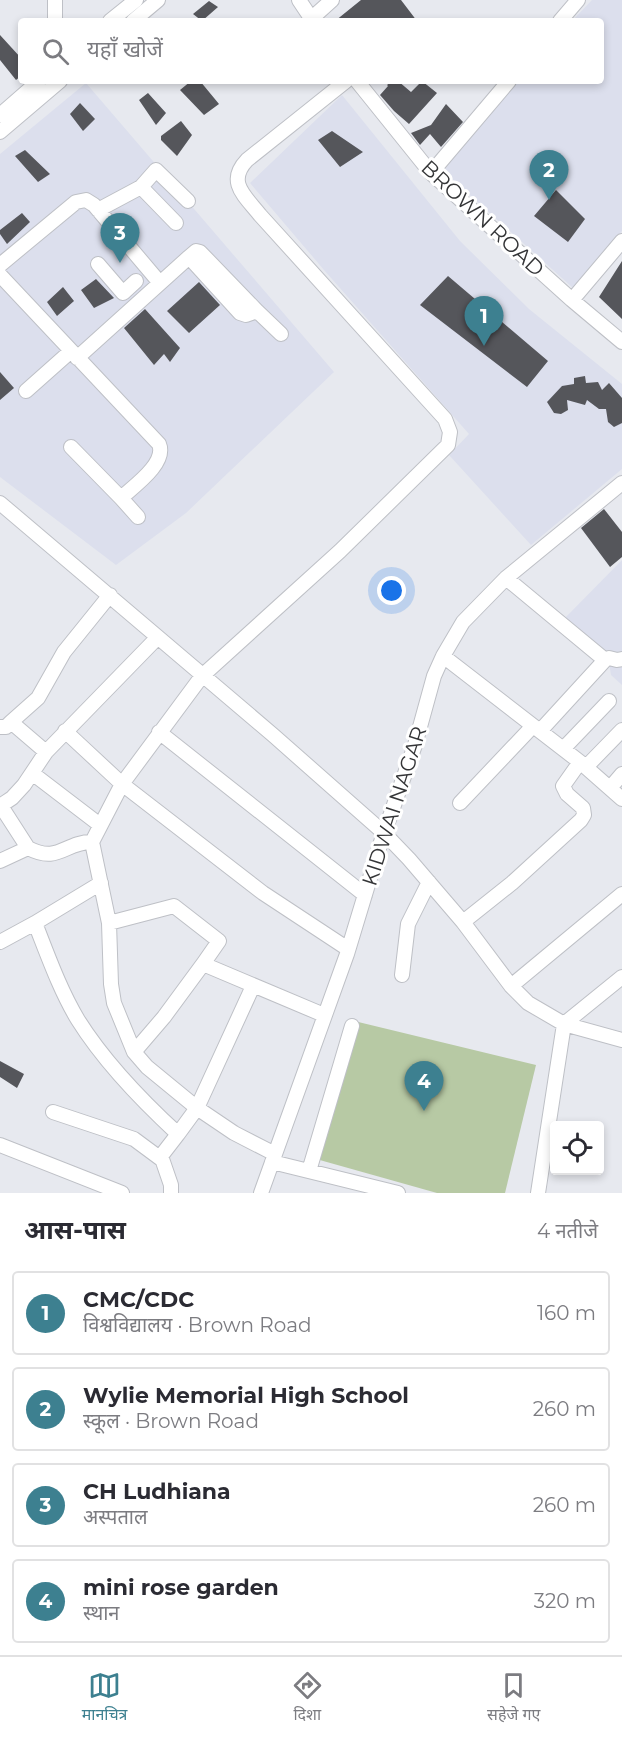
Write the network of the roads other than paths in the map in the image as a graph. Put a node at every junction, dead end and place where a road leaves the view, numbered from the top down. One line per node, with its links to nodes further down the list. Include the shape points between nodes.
1 (55, 0): 7 (street)
2 (136, 0): 8 (street)
3 (158, 0): 9 (street)
4 (299, 0): 10 (street)
5 (332, 0): 11 (street)
6 (578, 0): 12 (street)
7 (55, 18)
8 (115, 18)
9 (137, 18)
10 (311, 18)
11 (314, 18)
12 (563, 18)
13 (36, 84): 18 (street)
14 (54, 84): 18 (street)
15 (342, 84): 48 (street, via 239,168 237,184 260,215 445,419 450,438 448,445 340,550)
16 (359, 84): 19 (street, BROWN ROAD)
17 (506, 84): 19 (street)
18 (1, 124)
19 (430, 173): 31 (street, BROWN ROAD)
20 (141, 187): 21 (street, via 157,170); 22 (street); 23 (street)
21 (188, 201)
22 (98, 210): 26 (street, via 86,200 76,202); 29 (street)
23 (176, 223)
24 (619, 251): 31 (street)
25 (98, 264): 30 (street)
26 (0, 265)
27 (0, 275): 35 (street)
28 (136, 280): 30 (street)
29 (160, 283): 32 (street); 33 (street, via 196,251 200,252)
30 (123, 293): 32 (street)
31 (572, 300): 34 (street, BROWN ROAD)
32 (135, 308): 35 (street)
33 (281, 334)
34 (622, 342)
35 (74, 354): 36 (street); 39 (street, via 162,450 159,461)
36 (26, 391)
37 (71, 447): 39 (street)
38 (622, 483): 42 (street, KIDWAI NAGAR)
39 (121, 498): 41 (street)
40 (0, 503): 43 (street)
41 (138, 517)
42 (506, 578): 45 (street, KIDWAI NAGAR, via 463,622); 47 (street)
43 (110, 595): 44 (street); 50 (street, via 64,652 38,698)
44 (157, 638): 48 (street); 53 (street)
45 (443, 656): 51 (street); 66 (street, KIDWAI NAGAR)
46 (622, 659): 47 (street)
47 (605, 660): 51 (street)
48 (202, 676): 54 (street); 66 (street)
49 (609, 701): 55 (street)
50 (6, 725): 56 (street)
51 (536, 729): 55 (street); 63 (street)
52 (622, 730): 57 (street)
53 (65, 731): 56 (street); 60 (street)
54 (159, 732): 60 (street); 73 (street)
55 (563, 749): 57 (street)
56 (46, 752): 58 (street)
57 (583, 765): 61 (street); 74 (street, via 563,789 583,808 581,820)
58 (32, 773): 64 (street, via 12,798); 65 (street)
59 (622, 774): 61 (street)
60 (122, 784): 65 (street); 78 (street, via 263,893)
61 (610, 788): 62 (street)
62 (622, 799)
63 (460, 803)
64 (0, 806): 68 (street)
65 (100, 825): 67 (street)
66 (384, 833): 70 (street); 73 (street, KIDWAI NAGAR)
67 (92, 842): 68 (street, via 48,855); 71 (street)
68 (28, 848): 69 (street)
69 (0, 861)
70 (429, 882): 74 (street); 80 (street, via 408,924)
71 (100, 883): 75 (street); 76 (street)
72 (622, 894): 83 (street)
73 (364, 896): 78 (street, KIDWAI NAGAR)
74 (463, 922): 83 (street)
75 (35, 923): 77 (street); 91 (street, via 79,1021 141,1101)
76 (109, 923): 79 (street, via 174,906 219,941); 88 (street, via 114,1003)
77 (0, 942)
78 (348, 949): 84 (street, KIDWAI NAGAR)
79 (203, 964): 82 (street); 88 (street)
80 (402, 975)
81 (622, 977): 85 (street)
82 (253, 986): 84 (street); 89 (street)
83 (511, 986): 85 (street, via 528,1003)
84 (324, 1015): 93 (street, KIDWAI NAGAR)
85 (564, 1024): 87 (street); 101 (street)
86 (352, 1026): 95 (street)
87 (622, 1040)
88 (134, 1052): 89 (street)
89 (197, 1108): 91 (street); 93 (street)
90 (53, 1112): 94 (street, via 134,1139)
91 (178, 1134): 94 (street)
92 (0, 1145): 97 (street)
93 (274, 1158): 95 (street); 99 (street, KIDWAI NAGAR)
94 (161, 1159): 98 (street)
95 (309, 1171): 96 (street)
96 (383, 1191): 100 (street)
97 (122, 1193)
98 (171, 1193)
99 (261, 1193)
100 (398, 1193)
101 (538, 1193)

